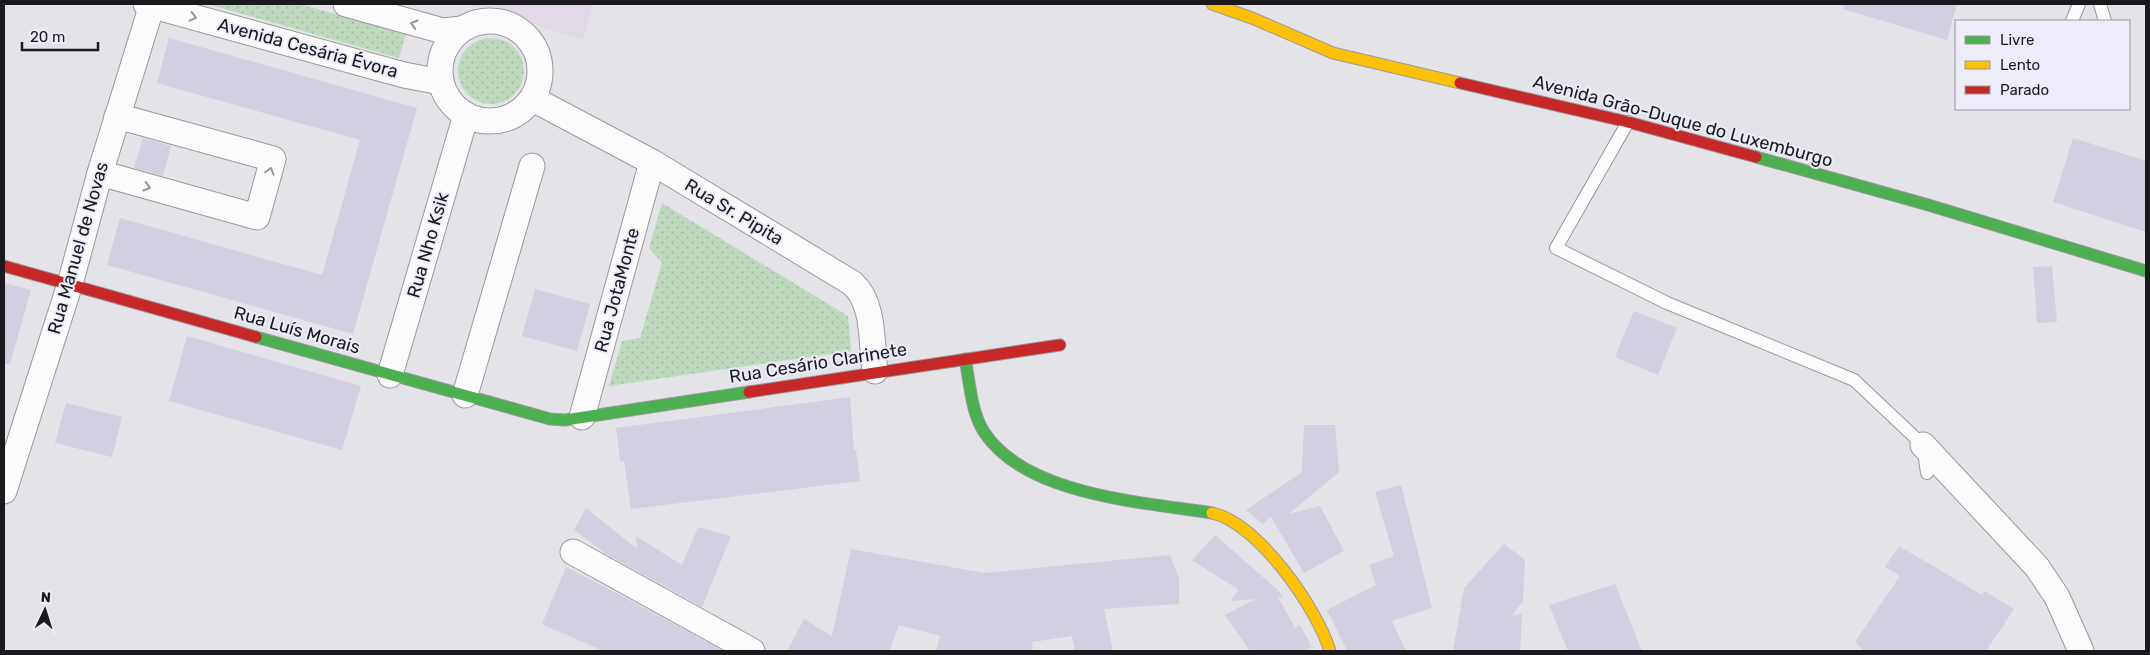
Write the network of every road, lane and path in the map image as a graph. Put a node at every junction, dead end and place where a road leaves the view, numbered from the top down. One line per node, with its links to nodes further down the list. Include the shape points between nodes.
1 (149, 4): 9 (street, Avenida Cesária Évora, one-way to 9, via 404,75); 12 (street, Rua Manuel de Novas)
2 (346, 4): 8 (street, one-way to 2, via 443,31)
3 (1212, 4): 13 (street, Avenida Grão-Duque do Luxemburgo, via 1334,53)
4 (2079, 4): 6 (lane)
5 (2100, 4): 7 (lane)
6 (2072, 20)
7 (2105, 20)
8 (462, 30): 9 (street, via 450,40 443,53); 10 (street, via 476,22 493,21 509,24 523,32 534,45 540,60 540,80)
9 (441, 82): 11 (street, via 454,107)
10 (532, 99): 11 (street, via 516,114 495,121); 14 (street, Rua Sr. Pipita)
11 (466, 115): 23 (street, Rua Nho Ksik)
12 (117, 116): 16 (street, Rua Manuel de Novas); 16 (street, one-way to 12, via 257,217 273,159)
13 (1628, 122): 18 (street, Avenida Grão-Duque do Luxemburgo, via 1925,204); 26 (lane, via 1556,248 1667,303 1854,380)
14 (652, 162): 22 (street, Rua Sr. Pipita, via 861,291 866,302); 25 (street, Rua JotaMonte)
15 (532, 166): 24 (street)
16 (100, 173): 19 (street, Rua Manuel de Novas)
17 (4, 266): 19 (street, Rua Luís Morais)
18 (2146, 271)
19 (70, 284): 23 (street, Rua Luís Morais); 28 (street, Rua Manuel de Novas)
20 (1060, 345): 21 (street, Rua Cesário Clarinete)
21 (965, 358): 22 (street, Rua Cesário Clarinete); 31 (street, via 977,416 984,433 1008,458 1073,488 1110,498 1220,515 1235,521 1288,574)
22 (875, 371): 25 (street, Rua Cesário Clarinete)
23 (390, 375): 24 (street, Rua Luís Morais)
24 (465, 395): 25 (street, Rua Luís Morais, via 550,418)
25 (582, 417)
26 (1923, 444): 27 (lane); 32 (street, via 2037,567 2057,597)
27 (1928, 473)
28 (4, 491)
29 (573, 552): 30 (street)
30 (752, 651)
31 (1330, 651)
32 (2081, 651)

